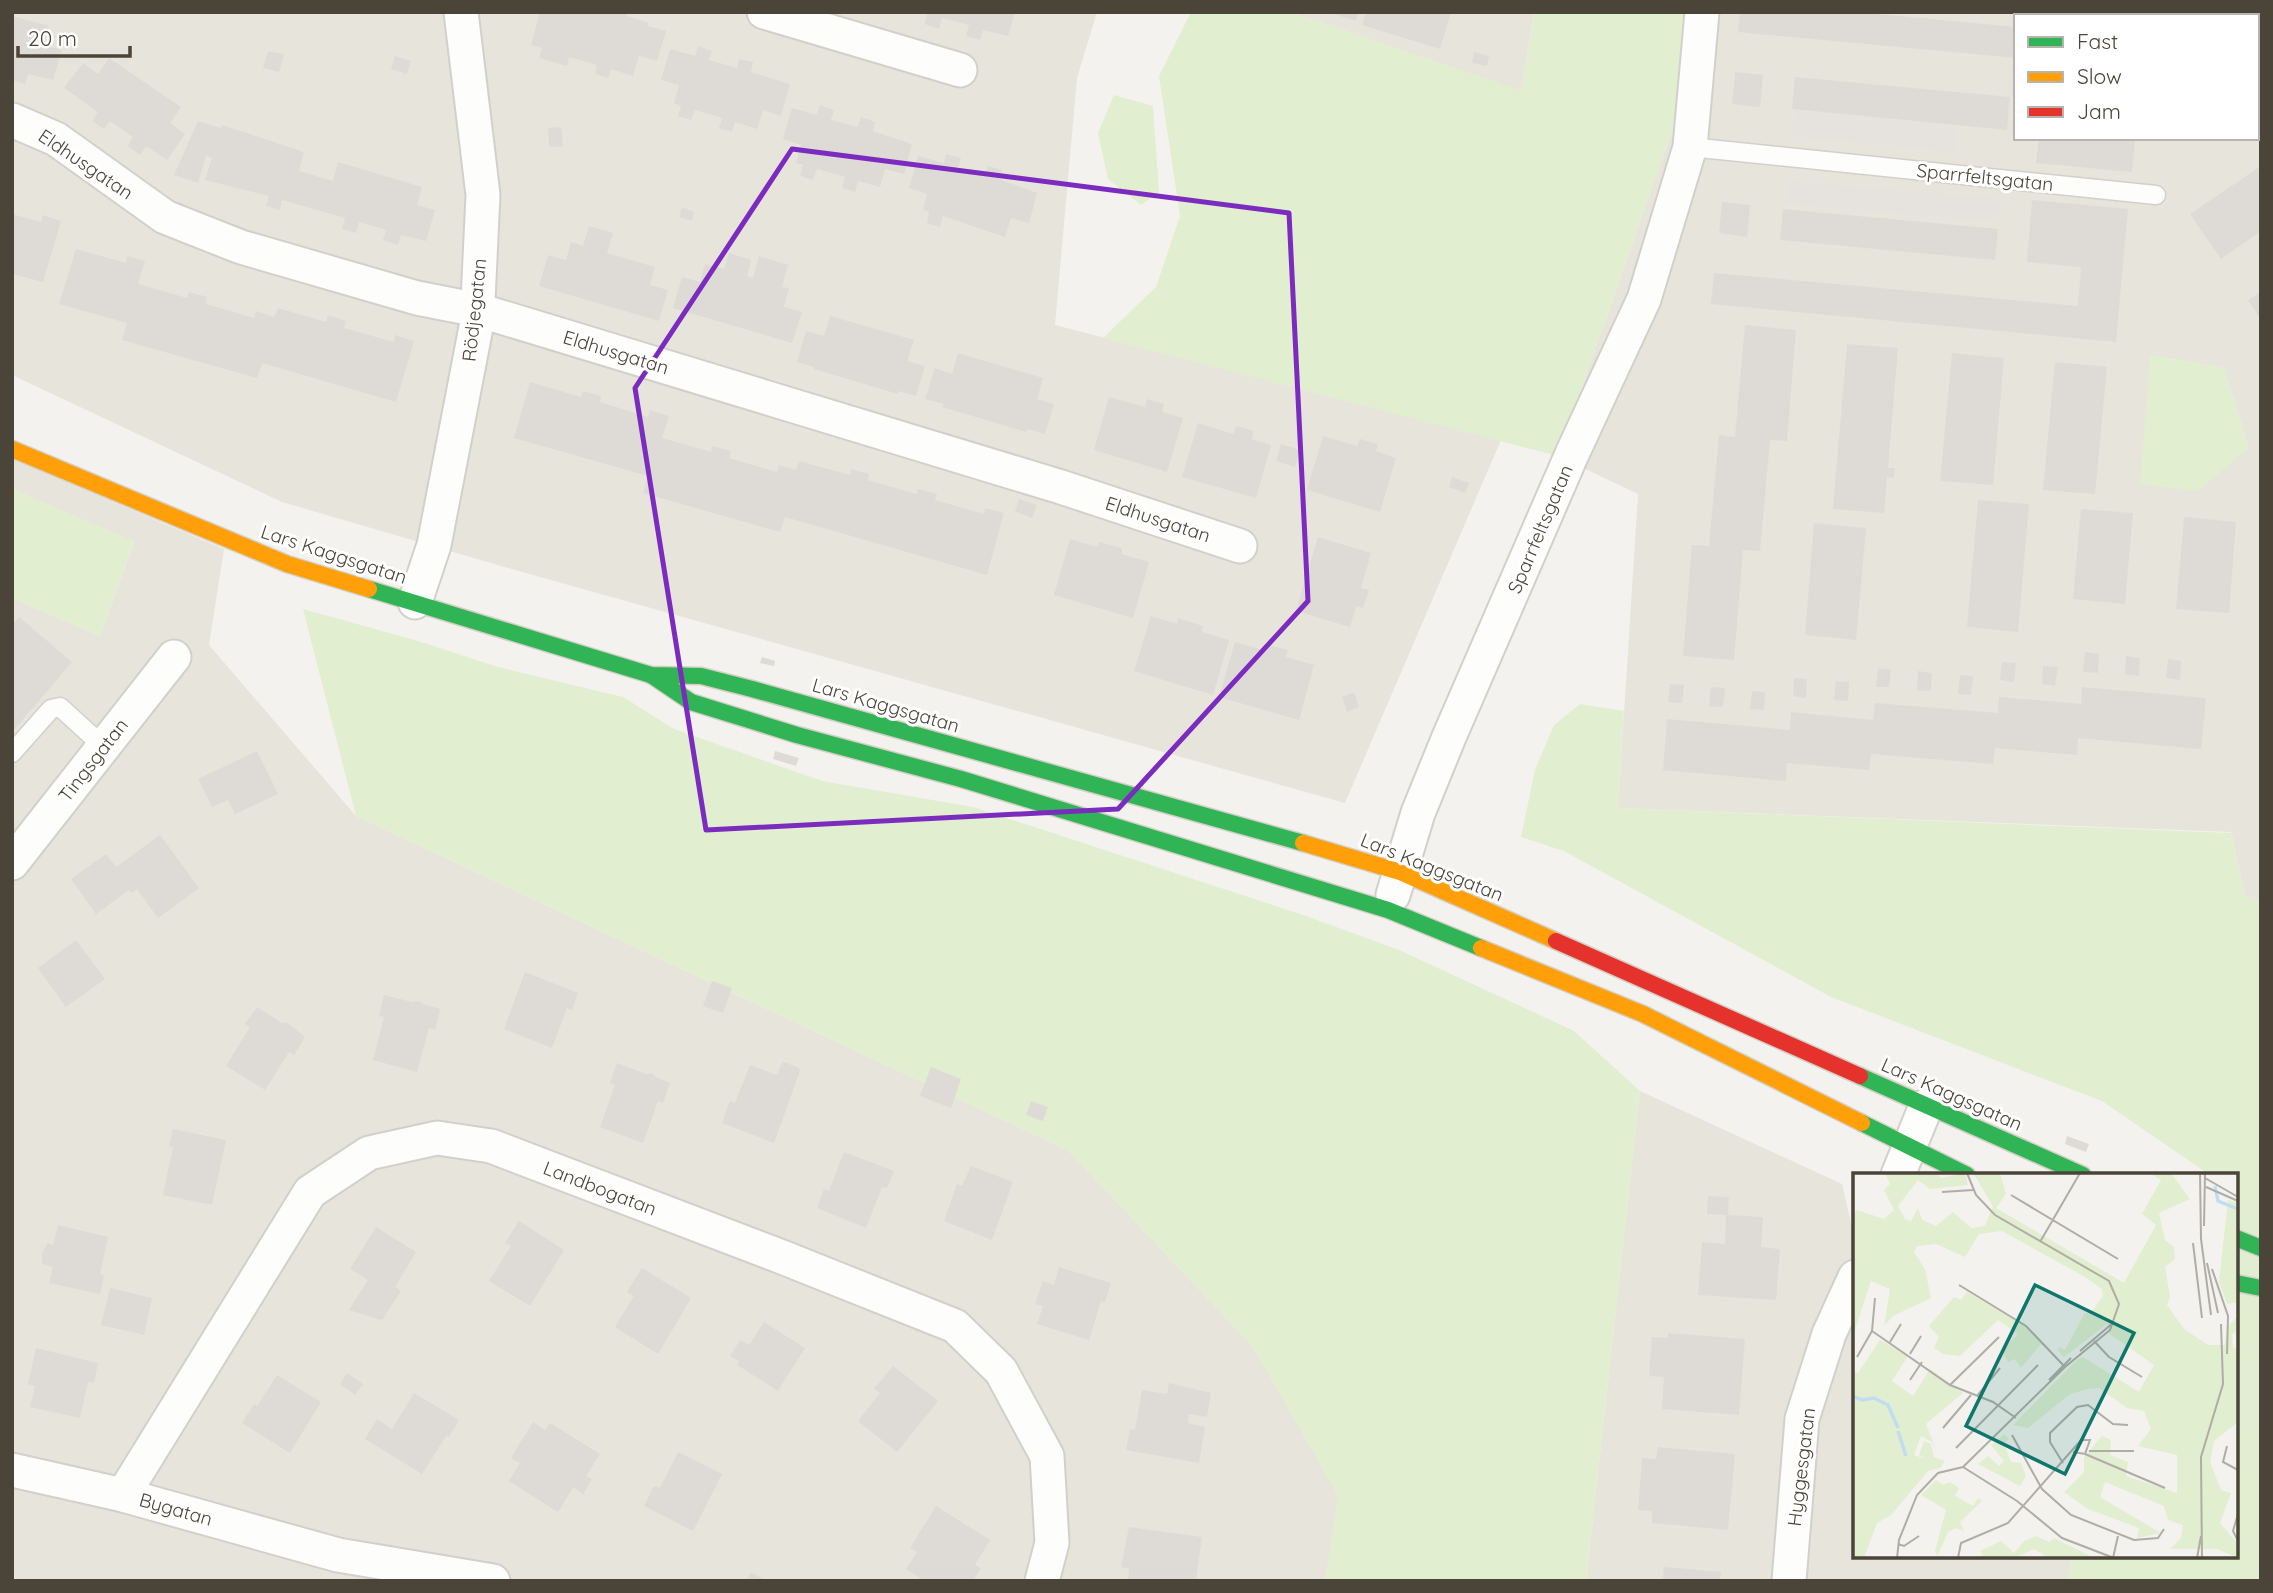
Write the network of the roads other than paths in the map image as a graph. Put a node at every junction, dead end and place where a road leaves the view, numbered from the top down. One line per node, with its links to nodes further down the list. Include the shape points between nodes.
1 (461, 12): 8 (street, Rödjegatan, via 483,195)
2 (764, 12): 4 (street)
3 (1702, 12): 6 (street, Sparrfeltsgatan)
4 (960, 70)
5 (12, 120): 8 (street, Eldhusgatan, via 56,139 165,217 241,247 417,299)
6 (1690, 147): 7 (lane, Sparrfeltsgatan); 17 (street, Sparrfeltsgatan, via 1644,299 1449,737)
7 (2156, 195)
8 (478, 310): 10 (street, Eldhusgatan); 11 (street, Rödjegatan, via 434,545)
9 (12, 449): 11 (street, Lars Kaggsgatan, via 287,564)
10 (1240, 545)
11 (415, 602): 13 (street, Lars Kaggsgatan)
12 (174, 657): 14 (street, Tingsgatan)
13 (651, 675): 17 (street, Lars Kaggsgatan, via 701,676 752,689); 18 (street, Lars Kaggsgatan, via 691,702 961,779)
14 (104, 747): 15 (lane, via 60,707 51,709); 16 (street, Tingsgatan)
15 (12, 753)
16 (12, 863)
17 (1400, 872): 18 (street, Sparrfeltsgatan); 19 (street, Lars Kaggsgatan)
18 (1388, 911): 20 (street, Lars Kaggsgatan, via 1643,1014)
19 (1926, 1106): 20 (street); 22 (street, Lars Kaggsgatan)
20 (1904, 1161): 21 (street, Lars Kaggsgatan)
21 (1958, 1173)
22 (2078, 1173)
23 (2238, 1239): 24 (street)
24 (2261, 1248)
25 (1853, 1281): 33 (street, Hyggesgatan, via 1829,1334 1802,1419)
26 (2238, 1283): 27 (street)
27 (2261, 1289)
28 (12, 1470): 29 (street, Bygatan)
29 (123, 1494): 30 (street, Bygatan); 32 (street, Landbogatan, via 310,1192 369,1153 437,1138 491,1146 954,1326 1001,1371 1047,1456 1052,1543)
30 (338, 1568): 31 (street, Bygatan)
31 (493, 1581)
32 (1042, 1581)
33 (1789, 1581)

